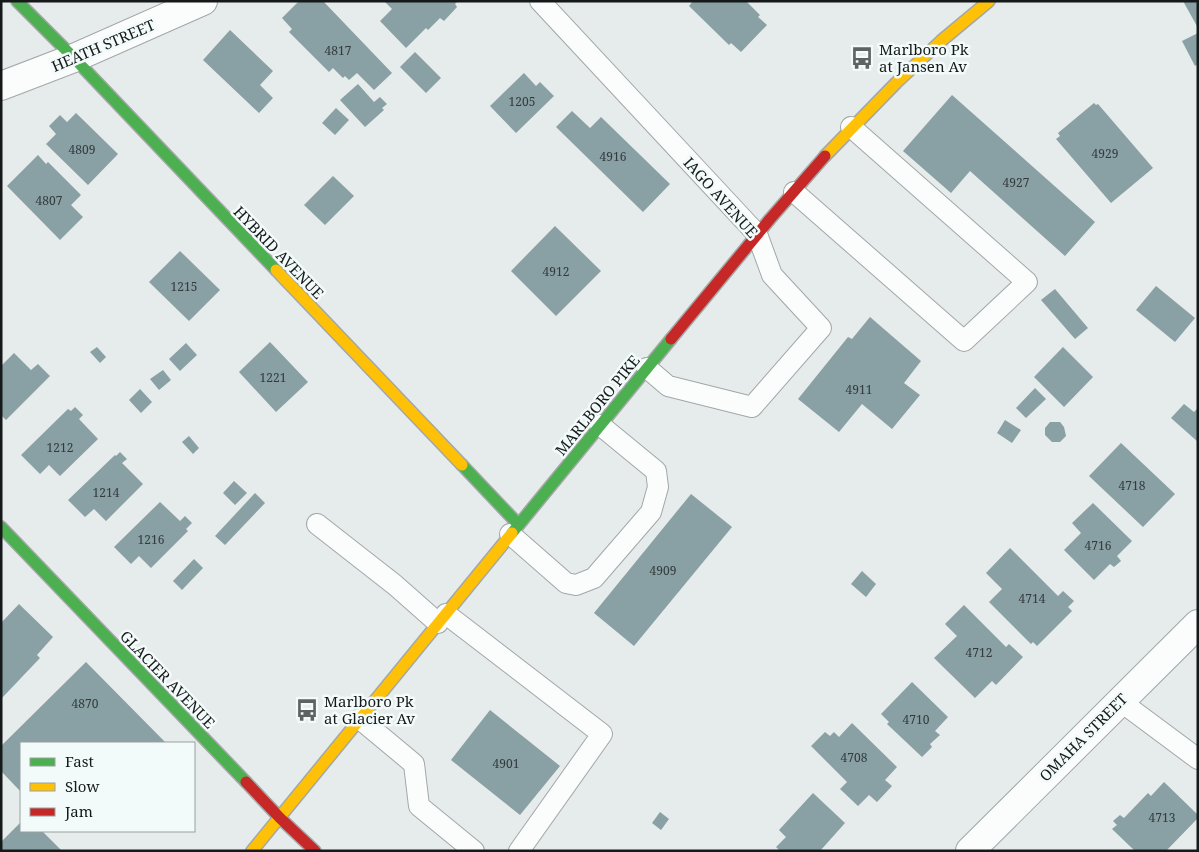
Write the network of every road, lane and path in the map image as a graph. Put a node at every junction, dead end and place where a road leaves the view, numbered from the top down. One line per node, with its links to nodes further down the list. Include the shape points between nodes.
1 (18, 1): 5 (street, HYBRID AVENUE)
2 (203, 1): 5 (street, HEATH STREET)
3 (540, 1): 9 (lane, IAGO AVENUE)
4 (989, 1): 7 (street, MARLBORO PIKE)
5 (74, 58): 6 (street, HEATH STREET); 14 (street, HYBRID AVENUE)
6 (1, 86)
7 (852, 127): 8 (street, MARLBORO PIKE); 8 (lane, via 1027,282 964,341)
8 (794, 192): 9 (street, MARLBORO PIKE)
9 (757, 234): 10 (street, MARLBORO PIKE); 10 (lane, IAGO AVENUE, via 772,275 821,328 752,407 668,386)
10 (647, 368): 11 (street, MARLBORO PIKE)
11 (600, 425): 14 (street, MARLBORO PIKE); 14 (lane, via 656,471 658,487 651,512 594,578 576,585 566,584)
12 (318, 524): 15 (lane)
13 (1, 527): 20 (street, GLACIER AVENUE)
14 (514, 529): 15 (street, MARLBORO PIKE)
15 (442, 618): 18 (street, MARLBORO PIKE); 24 (lane, via 602,734)
16 (1198, 624): 17 (street, OMAHA STREET)
17 (1120, 701): 19 (lane); 25 (street, OMAHA STREET)
18 (360, 719): 20 (street, MARLBORO PIKE); 23 (lane, via 414,764 419,806)
19 (1198, 759)
20 (280, 818): 21 (street, MARLBORO PIKE); 22 (street, GLACIER AVENUE)
21 (252, 851)
22 (315, 851)
23 (474, 851)
24 (519, 851)
25 (970, 851)

